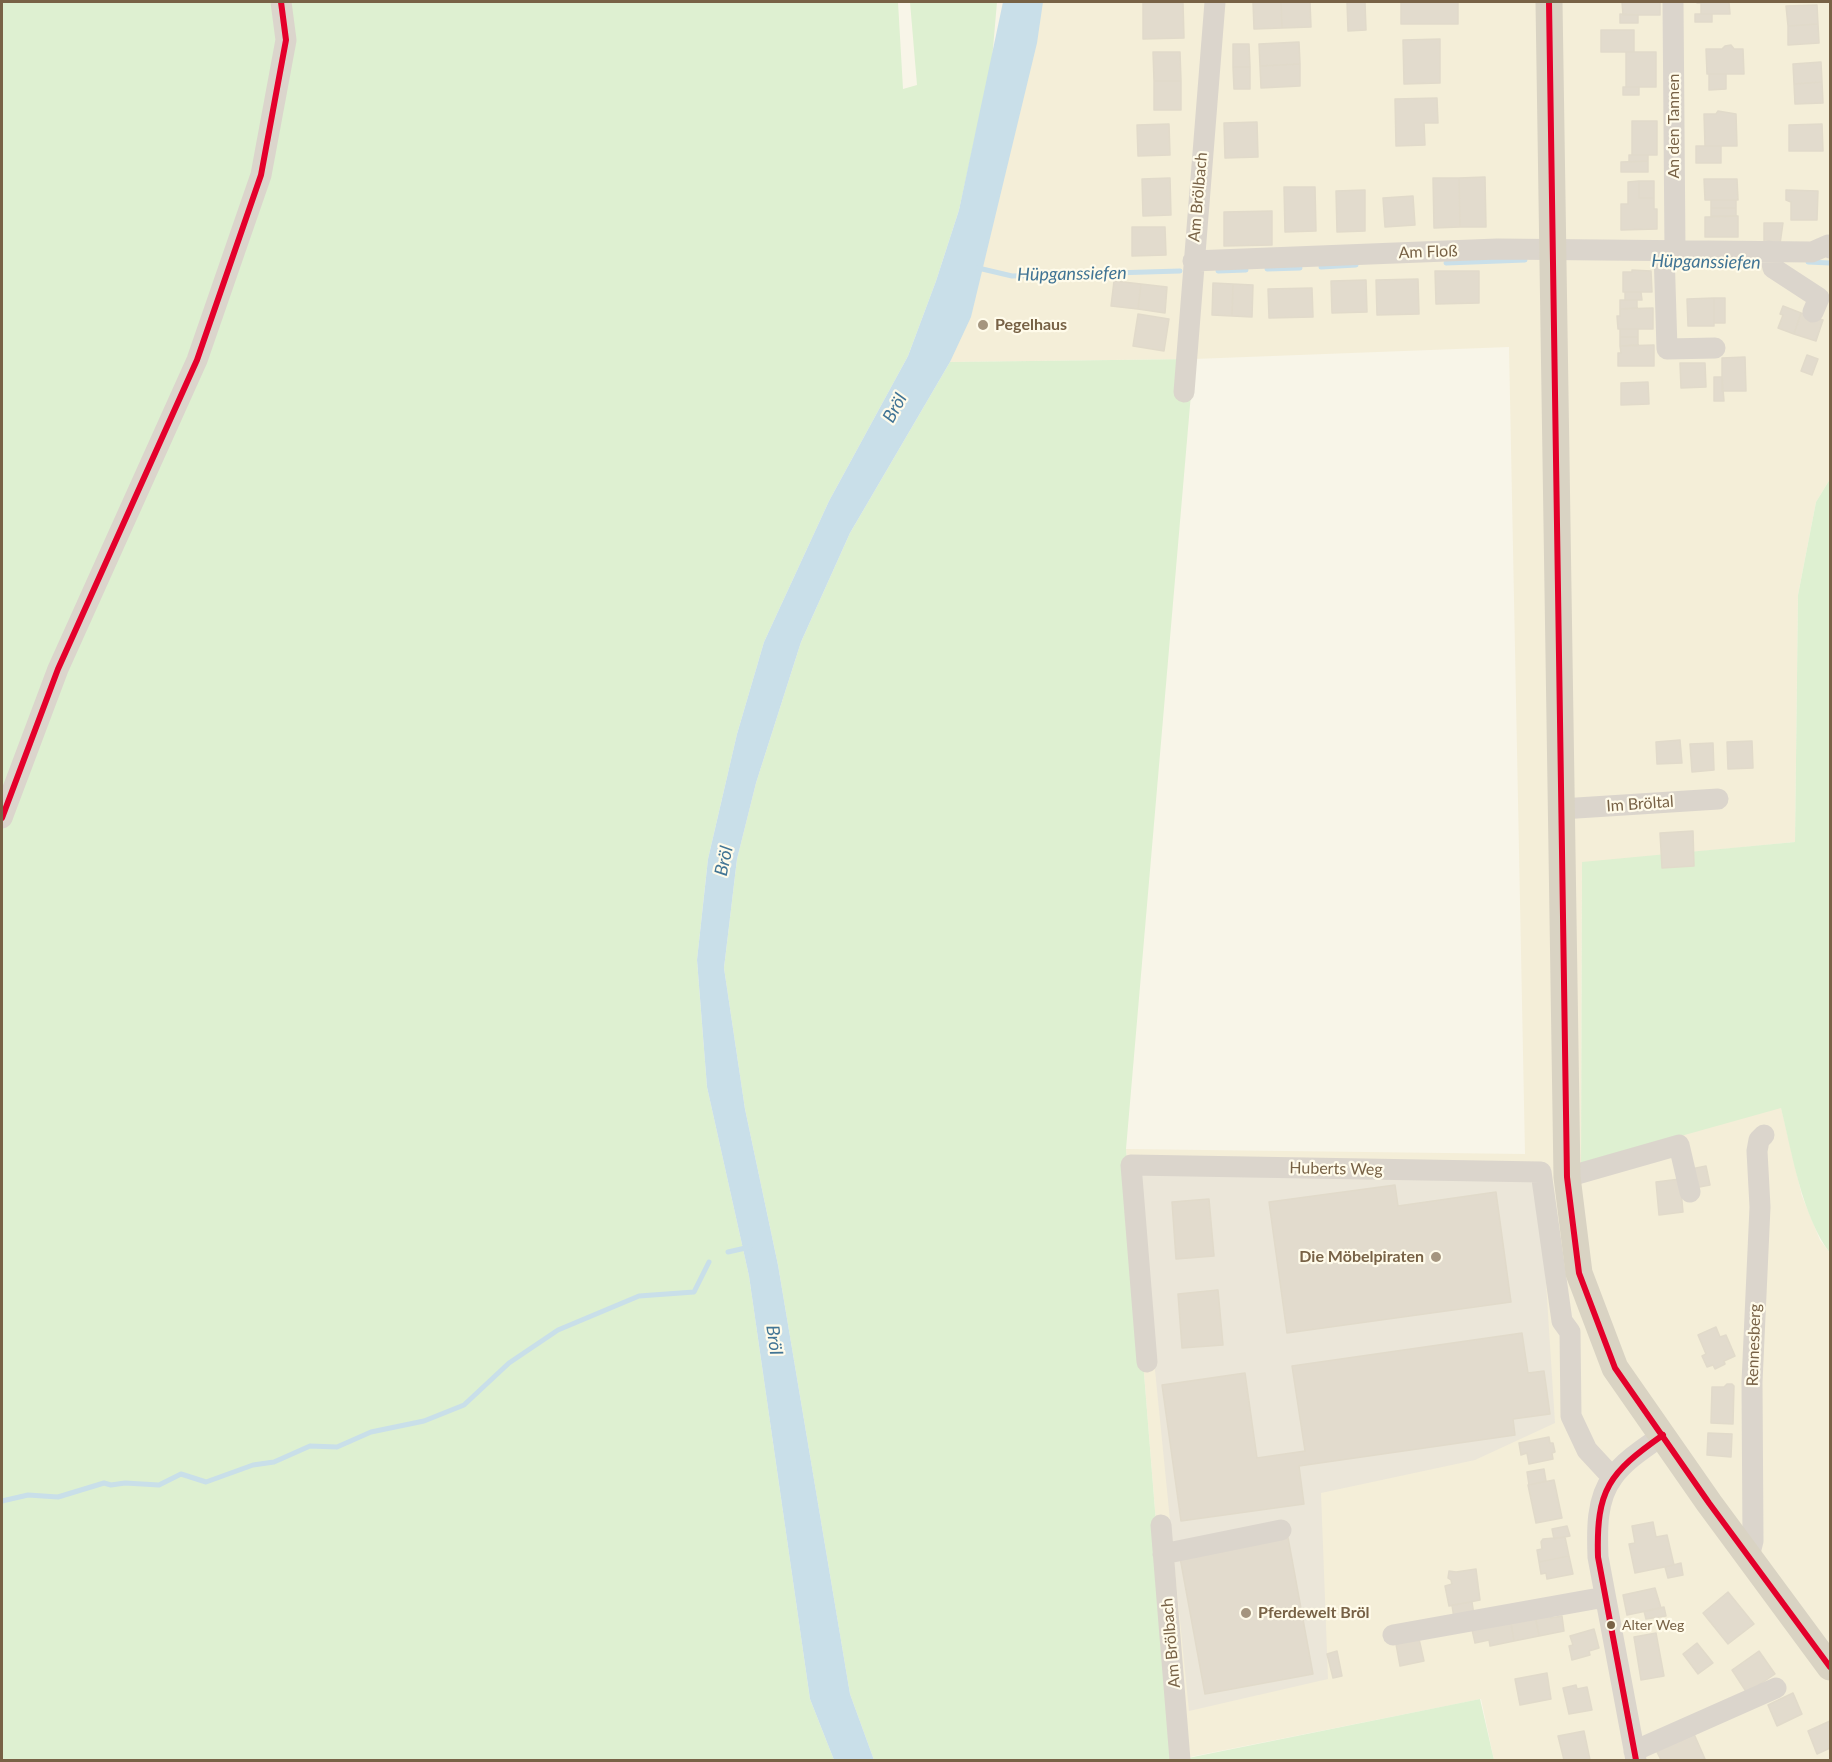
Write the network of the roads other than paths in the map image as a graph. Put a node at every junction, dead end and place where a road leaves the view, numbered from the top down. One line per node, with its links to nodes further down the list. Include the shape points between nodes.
1 (282, 2): 15 (street, via 286,40 261,175 197,360 58,669)
2 (1215, 2): 9 (street, Am Brölbach)
3 (1549, 2): 6 (main road)
4 (1673, 2): 8 (street, An den Tannen)
5 (1830, 244): 7 (street, Am Floß, via 1812,252)
6 (1553, 250): 8 (street, Am Floß); 9 (street, Am Floß); 14 (main road)
7 (1769, 251): 8 (street, Am Floß); 10 (street, via 1773,268 1819,298)
8 (1667, 256): 11 (street, via 1667,349)
9 (1193, 261): 12 (street, Am Brölbach)
10 (1813, 312)
11 (1714, 348)
12 (1184, 392)
13 (1718, 800): 14 (street, Im Bröltal)
14 (1561, 809): 17 (main road)
15 (2, 818)
16 (1764, 1135): 25 (street, Rennesberg, via 1757,1151 1760,1207 1752,1382 1753,1541)
17 (1567, 1177): 18 (street, via 1679,1145); 20 (main road, via 1579,1273 1615,1368)
18 (1690, 1192)
19 (1147, 1362): 21 (street, Huberts Weg, via 1131,1165 1541,1172 1562,1321 1570,1332 1571,1416 1587,1450)
20 (1663, 1435): 21 (street); 25 (main road)
21 (1612, 1477): 26 (street, via 1596,1528)
22 (1161, 1526): 24 (street, Am Brölbach)
23 (1281, 1530): 24 (street)
24 (1164, 1554): 31 (street, Am Brölbach)
25 (1749, 1557): 28 (main road)
26 (1605, 1598): 27 (street); 30 (street)
27 (1393, 1635)
28 (1830, 1667)
29 (1776, 1688): 30 (street)
30 (1635, 1756)
31 (1180, 1761)

